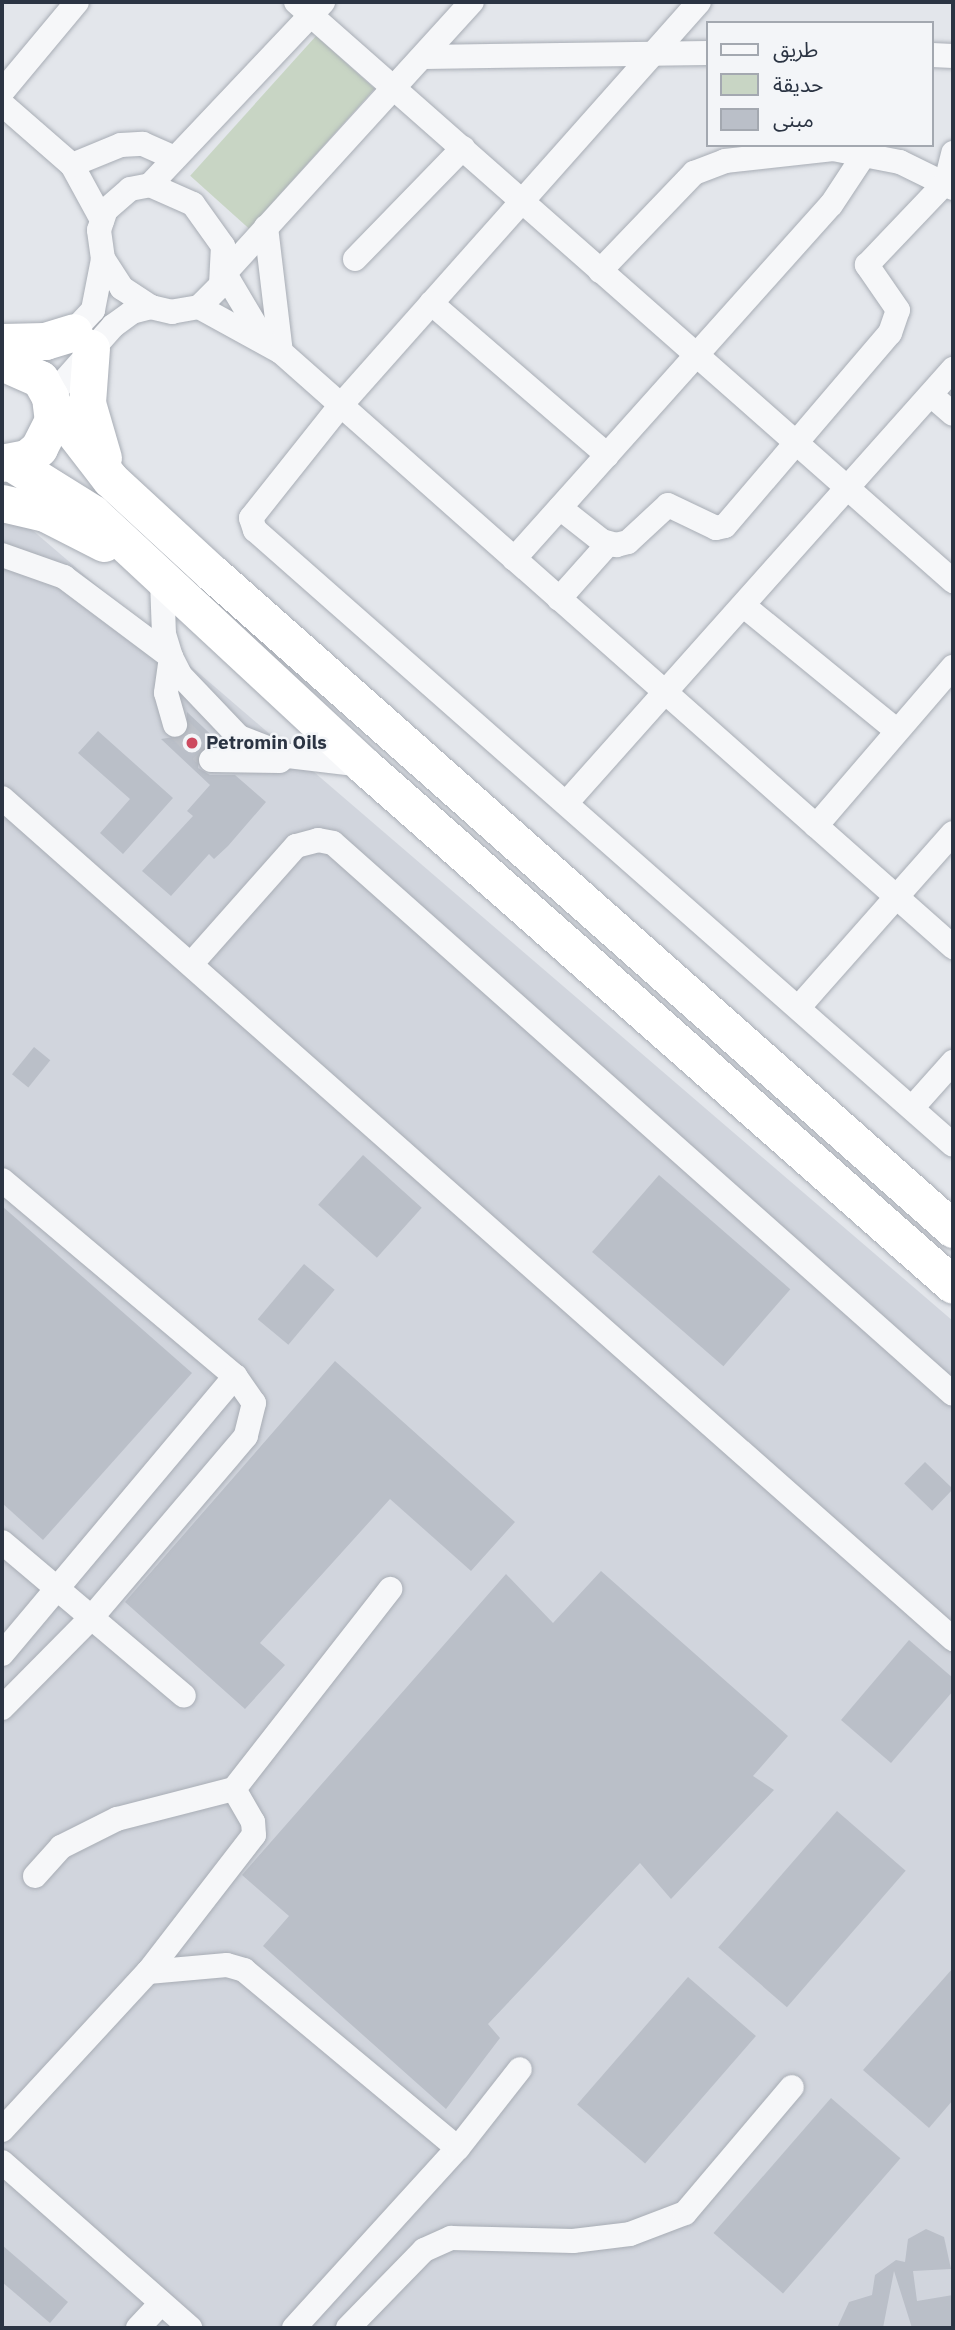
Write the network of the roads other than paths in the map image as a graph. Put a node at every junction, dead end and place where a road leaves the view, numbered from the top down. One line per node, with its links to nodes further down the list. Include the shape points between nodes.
1 (77, 2): 11 (street)
2 (472, 2): 9 (street)
3 (699, 2): 5 (street)
4 (311, 6): 10 (street); 17 (street)
5 (653, 52): 6 (street); 9 (street); 21 (street)
6 (706, 52)
7 (934, 55): 8 (street)
8 (953, 55)
9 (424, 57): 10 (street)
10 (392, 87): 14 (street); 23 (street)
11 (2, 92)
12 (2, 104): 18 (street)
13 (833, 147): 16 (street); 26 (street, via 763,153 694,173)
14 (463, 148): 21 (street); 25 (street)
15 (953, 153): 19 (street)
16 (864, 155): 19 (street, via 900,162); 33 (street, via 831,205)
17 (174, 158): 18 (street, via 144,144 121,145); 20 (street)
18 (78, 172): 20 (street); 22 (street)
19 (950, 185): 40 (street, via 870,259 867,272 895,303 897,320)
20 (140, 187): 22 (street, via 112,202); 27 (street, via 180,196 204,215 223,246)
21 (522, 201): 26 (street); 28 (street)
22 (102, 220): 24 (street)
23 (266, 227): 27 (street); 32 (street)
24 (103, 259): 29 (street, via 122,288); 31 (street, via 99,296)
25 (355, 259)
26 (600, 271): 33 (street)
27 (225, 274): 30 (street, via 216,293); 32 (street)
28 (431, 303): 38 (street); 41 (street)
29 (151, 307): 30 (street, via 172,312); 31 (street)
30 (199, 307): 32 (street)
31 (82, 340): 34 (highway, via 45,341); 37 (street); 43 (highway, via 89,416)
32 (273, 347): 38 (street)
33 (696, 355): 40 (street); 41 (street)
34 (7, 360): 37 (highway, via 40,379)
35 (953, 369): 36 (street)
36 (931, 395): 39 (street); 44 (street)
37 (51, 400): 42 (highway, via 44,442); 43 (highway)
38 (340, 406): 49 (street); 63 (street, via 252,510 256,530)
39 (953, 414)
40 (798, 446): 44 (street); 47 (street, via 725,526 716,528 668,505 628,542)
41 (607, 456): 46 (street)
42 (7, 464): 50 (highway, via 74,499)
43 (110, 479): 74 (highway)
44 (846, 488): 51 (street); 53 (street)
45 (2, 503): 50 (highway, via 45,513)
46 (560, 508): 47 (street); 49 (street)
47 (608, 544): 52 (street)
48 (2, 555): 54 (street, via 64,577)
49 (514, 559): 52 (street)
50 (153, 572): 54 (street); 61 (highway)
51 (953, 581)
52 (559, 599): 56 (street)
53 (744, 606): 56 (street); 58 (street)
54 (171, 657): 57 (street, via 166,693); 60 (street, via 180,676 239,737 260,750)
55 (953, 667): 58 (street)
56 (665, 693): 63 (street); 64 (street)
57 (175, 725)
58 (896, 730): 64 (street)
59 (211, 760): 60 (street)
60 (312, 760): 61 (street)
61 (363, 765): 75 (highway)
62 (2, 798): 68 (street)
63 (568, 802): 69 (street)
64 (816, 826): 66 (street)
65 (953, 833): 66 (street)
66 (897, 897): 67 (street); 69 (street)
67 (953, 947)
68 (192, 962): 77 (street, via 296,846 318,840 333,844); 82 (street)
69 (799, 1007): 71 (street)
70 (953, 1062): 71 (street)
71 (912, 1108): 72 (street)
72 (953, 1144)
73 (2, 1180): 76 (street)
74 (953, 1229)
75 (953, 1285)
76 (235, 1376): 79 (street); 81 (street, via 254,1403 246,1436)
77 (953, 1394)
78 (2, 1542): 79 (street)
79 (54, 1589): 81 (street); 83 (street)
80 (390, 1589): 86 (street)
81 (92, 1617): 84 (street); 85 (street)
82 (953, 1639)
83 (2, 1654)
84 (184, 1696)
85 (2, 1708)
86 (234, 1789): 87 (street, via 117,1819 61,1847); 88 (street, via 253,1822 254,1836)
87 (35, 1876)
88 (148, 1972): 91 (street); 92 (street, via 202,1965 244,1970)
89 (520, 2069): 92 (street)
90 (792, 2087): 98 (street, via 685,2213 630,2234 573,2241 451,2238 424,2250)
91 (2, 2130)
92 (458, 2148): 97 (street)
93 (5, 2171): 94 (street)
94 (161, 2303): 95 (street); 96 (street)
95 (138, 2328)
96 (190, 2328)
97 (294, 2328)
98 (348, 2328)

